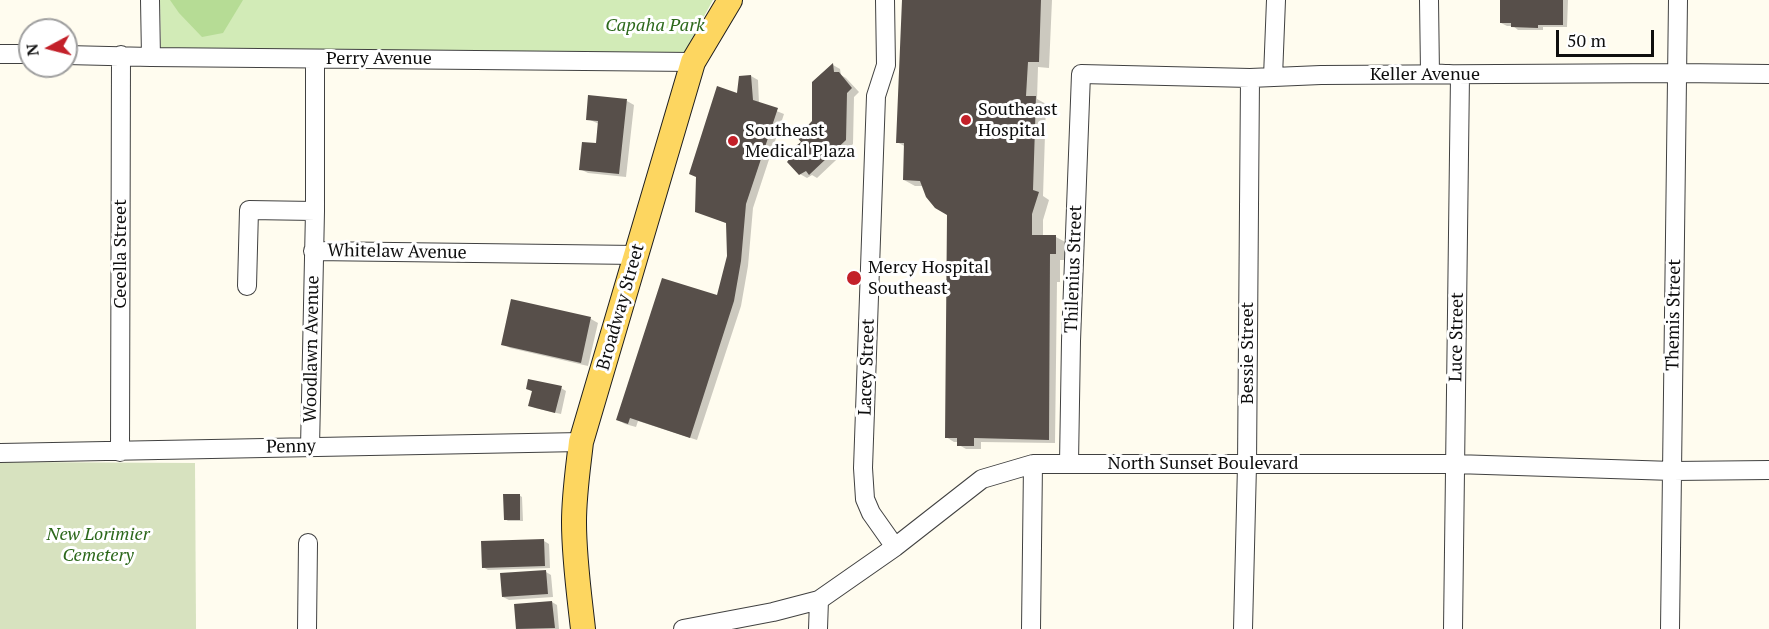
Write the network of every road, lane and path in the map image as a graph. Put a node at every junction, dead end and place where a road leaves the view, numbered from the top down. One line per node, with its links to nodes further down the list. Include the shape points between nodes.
1 (150, 0): 11 (street)
2 (730, 0): 13 (main road, Broadway Street)
3 (885, 0): 35 (street, Lacey Street, via 886,65 876,96 864,468 865,499)
4 (1276, 0): 18 (street)
5 (1429, 0): 17 (street, via 1430,73)
6 (1678, 0): 14 (street, Themis Street)
7 (0, 54): 8 (street)
8 (18, 54)
9 (78, 55): 10 (street, Perry Avenue)
10 (121, 56): 11 (street, Perry Avenue); 26 (street, Cecella Street)
11 (151, 57): 12 (street, Perry Avenue)
12 (315, 59): 13 (street, Perry Avenue); 20 (street, Whitelaw Avenue)
13 (693, 62): 22 (main road, Broadway Street)
14 (1677, 73): 16 (street, Keller Avenue); 17 (street, Keller Avenue); 33 (street, Themis Street)
15 (1081, 74): 19 (street, Keller Avenue); 28 (street, Thilenius Street)
16 (1769, 74)
17 (1460, 75): 18 (street, Keller Avenue); 30 (street, Luce Street)
18 (1273, 77): 19 (street, Keller Avenue)
19 (1250, 78): 31 (street, Bessie Street)
20 (315, 211): 21 (street, Whitelaw Avenue); 23 (street, via 249,210)
21 (313, 251): 22 (street, Whitelaw Avenue); 25 (street, Woodlawn Avenue)
22 (637, 255): 24 (main road, Broadway Street)
23 (247, 286)
24 (581, 442): 25 (street, Penny); 38 (main road, Broadway Street, via 574,524)
25 (310, 447): 26 (street, Penny)
26 (120, 452): 27 (street, Penny)
27 (0, 453)
28 (1069, 463): 29 (street, North Sunset Boulevard); 31 (street, North Sunset Boulevard)
29 (1033, 464): 35 (street, North Sunset Boulevard, via 982,479); 41 (street)
30 (1455, 464): 31 (street, North Sunset Boulevard); 33 (street, North Sunset Boulevard); 43 (street, Luce Street)
31 (1247, 465): 42 (street, Bessie Street)
32 (1769, 470): 33 (street, North Sunset Boulevard)
33 (1673, 471): 44 (street, Themis Street)
34 (308, 543): 37 (street)
35 (895, 547): 36 (street, North Sunset Boulevard)
36 (819, 600): 39 (street, North Sunset Boulevard); 40 (street)
37 (308, 629)
38 (583, 629)
39 (683, 629)
40 (818, 629)
41 (1031, 629)
42 (1243, 629)
43 (1453, 629)
44 (1670, 629)

